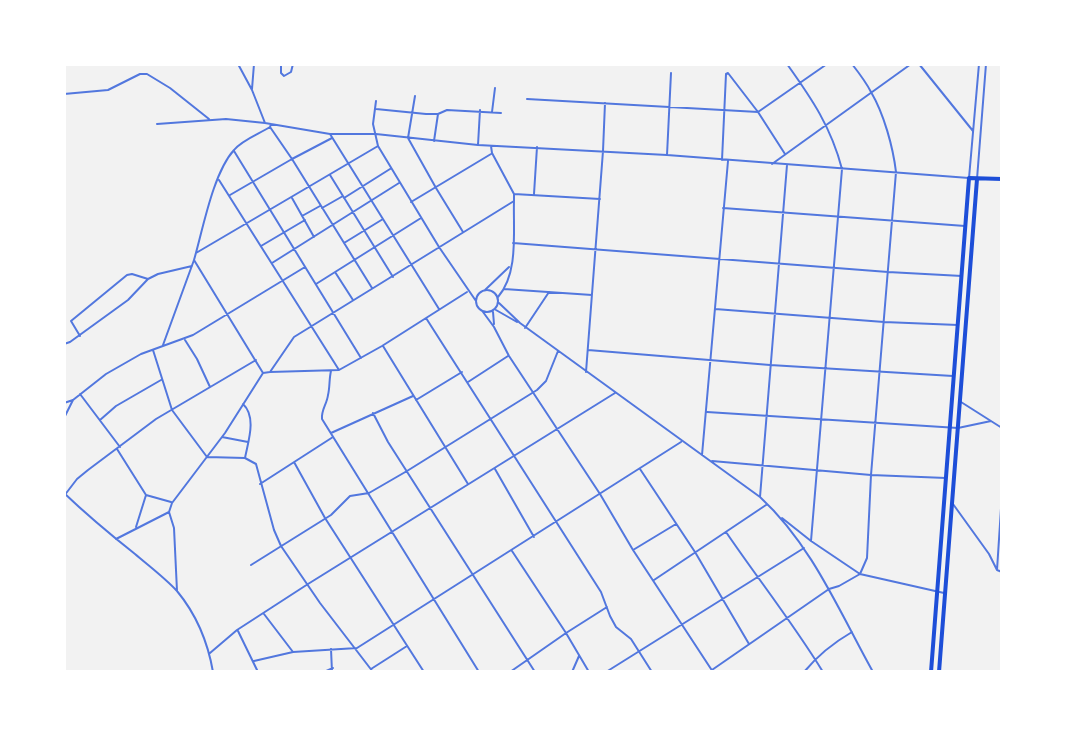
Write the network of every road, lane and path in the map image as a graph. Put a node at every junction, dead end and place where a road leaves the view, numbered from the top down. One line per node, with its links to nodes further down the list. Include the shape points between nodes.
1 (238, 64): 15 (street)
2 (254, 64): 15 (street)
3 (281, 64): 4 (street, via 280,73 284,76 291,72)
4 (293, 64)
5 (787, 64): 13 (street)
6 (827, 64): 13 (street)
7 (852, 64): 16 (street)
8 (911, 64): 16 (street)
9 (919, 64): 36 (street)
10 (979, 64): 36 (street)
11 (986, 64): 64 (street)
12 (671, 72): 22 (street)
13 (800, 82): 28 (street); 33 (street)
14 (495, 88): 27 (street)
15 (252, 90): 32 (street)
16 (872, 93): 33 (street); 59 (street, via 894,154)
17 (64, 94): 31 (street, via 108,90 147,74)
18 (415, 96): 26 (street)
19 (527, 99): 21 (street)
20 (376, 101): 23 (street)
21 (604, 103): 22 (street); 47 (street)
22 (669, 107): 25 (street); 50 (street)
23 (375, 109): 26 (street); 38 (street)
24 (480, 110): 27 (street); 30 (street, via 447,110); 42 (street)
25 (723, 110): 28 (street); 28 (street, via 728,72); 52 (street)
26 (412, 112): 30 (street); 40 (street)
27 (492, 112): 29 (street)
28 (758, 112): 49 (street)
29 (501, 113)
30 (438, 114): 41 (street)
31 (209, 120): 32 (street); 34 (street)
32 (265, 123): 35 (street)
33 (826, 123): 49 (street); 58 (street)
34 (157, 124)
35 (271, 126): 37 (street); 46 (street); 51 (street)
36 (973, 130): 61 (street)
37 (330, 134): 38 (street); 39 (street)
38 (376, 134): 40 (street); 43 (street)
39 (332, 138): 51 (street); 54 (street)
40 (408, 138): 41 (street); 69 (street)
41 (434, 142): 42 (street)
42 (478, 145): 44 (street)
43 (378, 146): 54 (street); 57 (street)
44 (491, 146): 45 (street); 48 (street)
45 (537, 147): 47 (street); 71 (street)
46 (233, 150): 63 (street); 65 (street)
47 (603, 151): 50 (street); 75 (street)
48 (492, 153): 69 (street); 70 (street)
49 (785, 154): 55 (street)
50 (666, 155): 52 (street)
51 (292, 159): 65 (street); 68 (street)
52 (722, 160): 53 (street)
53 (728, 160): 55 (street); 80 (street)
54 (349, 164): 60 (street); 67 (street)
55 (772, 164): 56 (street)
56 (787, 165): 58 (street); 83 (street)
57 (391, 169): 66 (street); 67 (street)
58 (843, 169): 59 (street); 85 (street)
59 (896, 172): 61 (street); 89 (street)
60 (330, 175): 68 (street); 74 (street)
61 (969, 178): 64 (main road); 92 (main road)
62 (1002, 178): 64 (main road)
63 (219, 179): 72 (street); 105 (street)
64 (977, 179): 179 (main road)
65 (253, 182): 72 (street); 81 (street)
66 (399, 183): 76 (street); 78 (street)
67 (363, 186): 74 (street); 76 (street)
68 (309, 187): 73 (street); 79 (street)
69 (435, 188): 78 (street); 94 (street)
70 (514, 194): 71 (street); 77 (street)
71 (534, 194): 75 (street)
72 (230, 195): 90 (street)
73 (292, 197): 81 (street); 84 (street)
74 (344, 197): 79 (street); 82 (street)
75 (600, 198): 104 (street)
76 (372, 201): 82 (street); 87 (street)
77 (514, 201): 94 (street); 99 (street)
78 (411, 202): 86 (street)
79 (321, 207): 84 (street); 91 (street)
80 (723, 208): 83 (street); 108 (street)
81 (270, 210): 90 (street); 95 (street)
82 (353, 212): 91 (street); 93 (street)
83 (782, 213): 85 (street); 111 (street)
84 (302, 216): 88 (street)
85 (838, 216): 89 (street); 115 (street)
86 (421, 218): 96 (street); 102 (street)
87 (384, 219): 93 (street); 96 (street)
88 (305, 220): 95 (street); 97 (street)
89 (892, 221): 92 (street); 117 (street)
90 (247, 223): 100 (street); 105 (street)
91 (333, 225): 97 (street); 98 (street)
92 (966, 226): 119 (main road)
93 (365, 231): 98 (street); 101 (street)
94 (463, 232): 102 (street)
95 (284, 233): 100 (street); 103 (street)
96 (394, 235): 101 (street); 110 (street)
97 (314, 237): 103 (street)
98 (344, 243): 107 (street)
99 (513, 243): 104 (street); 112 (street)
100 (261, 246): 109 (street)
101 (375, 247): 107 (street); 118 (street)
102 (439, 247): 110 (street); 126 (street)
103 (294, 249): 109 (street); 114 (street)
104 (596, 250): 108 (street); 128 (street)
105 (196, 253): 106 (street)
106 (194, 260): 113 (street); 139 (street)
107 (355, 260): 116 (street); 123 (street)
108 (718, 260): 111 (street); 134 (street)
109 (272, 263): 121 (street)
110 (412, 264): 118 (street); 133 (street)
111 (778, 264): 115 (street); 138 (street)
112 (512, 265): 124 (street); 125 (street)
113 (192, 266): 120 (street); 151 (street)
114 (305, 267): 121 (street); 122 (street)
115 (833, 268): 117 (street); 141 (street)
116 (335, 272): 122 (street); 130 (street)
117 (888, 272): 119 (street); 142 (street)
118 (393, 276): 123 (street)
119 (962, 276): 144 (main road)
120 (148, 279): 148 (street, via 128,300); 148 (street, via 127,275 81,311 71,321)
121 (283, 281): 139 (street); 145 (street)
122 (316, 285): 136 (street)
123 (372, 288): 130 (street)
124 (484, 290): 129 (street); 131 (street)
125 (504, 290): 127 (street); 129 (street)
126 (468, 291): 131 (street); 133 (street)
127 (549, 292): 128 (street); 147 (street)
128 (592, 295): 154 (street)
129 (498, 297): 132 (street)
130 (353, 300): 136 (street)
131 (476, 301): 137 (street)
132 (499, 303): 135 (street); 143 (street)
133 (440, 309): 140 (street)
134 (715, 309): 138 (street); 159 (street)
135 (494, 310): 137 (street); 143 (street); 146 (street)
136 (333, 312): 145 (street); 157 (street)
137 (483, 312): 146 (street)
138 (774, 314): 141 (street); 160 (street)
139 (228, 315): 149 (street); 158 (street)
140 (426, 318): 152 (street); 165 (street)
141 (829, 318): 142 (street); 161 (street)
142 (884, 322): 144 (street); 168 (street)
143 (520, 324): 147 (street)
144 (958, 325): 169 (main road)
145 (311, 326): 162 (street); 164 (street, via 294,337)
146 (494, 327): 156 (street)
147 (525, 328): 155 (street)
148 (80, 336): 150 (street)
149 (184, 339): 151 (street); 172 (street)
150 (64, 344)
151 (162, 346): 153 (street)
152 (382, 346): 157 (street); 176 (street)
153 (153, 350): 170 (street); 175 (street, via 106,374)
154 (588, 350): 159 (street); 166 (street)
155 (558, 351): 166 (street); 173 (street, via 546,381)
156 (509, 356): 171 (street); 173 (street)
157 (361, 358): 162 (street)
158 (256, 360): 167 (street); 172 (street)
159 (711, 360): 160 (street); 183 (street)
160 (770, 365): 161 (street); 185 (street)
161 (825, 369): 168 (street); 189 (street)
162 (339, 370): 163 (street)
163 (331, 371): 164 (street); 196 (street, via 321,416)
164 (270, 372): 167 (street)
165 (462, 372): 171 (street); 178 (street)
166 (586, 372): 174 (street)
167 (263, 373): 181 (street)
168 (879, 373): 169 (street); 191 (street)
169 (953, 376): 192 (main road)
170 (161, 380): 182 (street); 188 (street)
171 (468, 382): 187 (street)
172 (210, 387): 182 (street)
173 (532, 393): 187 (street); 195 (street)
174 (615, 393): 195 (street); 200 (street)
175 (80, 394): 177 (street); 188 (street)
176 (413, 396): 178 (street); 184 (street)
177 (73, 400): 180 (street); 186 (street)
178 (416, 400): 201 (street)
179 (960, 401): 190 (street); 193 (main road)
180 (64, 403)
181 (243, 404): 197 (street); 199 (street, via 250,412)
182 (172, 410): 202 (street); 205 (street)
183 (707, 412): 185 (street); 204 (street)
184 (373, 414): 196 (street); 213 (street)
185 (766, 415): 189 (street); 209 (street)
186 (64, 418)
187 (491, 418): 201 (street); 203 (street)
188 (100, 420): 202 (street)
189 (821, 420): 191 (street); 212 (street)
190 (991, 421): 193 (street); 194 (street)
191 (875, 424): 192 (street); 214 (street)
192 (949, 428): 193 (street); 215 (main road)
193 (958, 428): 226 (main road)
194 (1002, 428)
195 (557, 430): 203 (street); 222 (street)
196 (330, 433): 198 (street)
197 (222, 437): 199 (street); 205 (street)
198 (333, 437): 208 (street); 218 (street)
199 (248, 442): 206 (street)
200 (681, 442): 204 (street); 211 (street)
201 (446, 447): 213 (street); 217 (street)
202 (118, 448): 220 (street, via 77,479); 221 (street)
203 (515, 455): 210 (street); 231 (street)
204 (702, 455): 207 (street)
205 (207, 457): 206 (street); 224 (street)
206 (245, 458): 216 (street, via 256,464)
207 (709, 460): 209 (street); 223 (street)
208 (294, 462): 216 (street); 230 (street)
209 (762, 466): 212 (street); 223 (street)
210 (494, 468): 217 (street); 236 (street)
211 (640, 469): 222 (street); 232 (street)
212 (817, 470): 214 (street); 238 (street)
213 (407, 471): 218 (street); 227 (street)
214 (871, 475): 215 (street); 248 (street, via 867,558)
215 (946, 478): 255 (main road)
216 (261, 484): 239 (street)
217 (468, 484): 227 (street)
218 (369, 493): 230 (street, via 350,496); 234 (street)
219 (1002, 493): 246 (street)
220 (65, 495): 237 (street)
221 (146, 495): 224 (street); 233 (street)
222 (600, 495): 231 (street); 241 (street)
223 (760, 497): 225 (street)
224 (172, 503): 228 (street)
225 (767, 504): 229 (street); 235 (street)
226 (953, 504): 246 (street); 256 (main road)
227 (430, 508): 234 (street); 249 (street)
228 (169, 512): 233 (street); 254 (street, via 174,528)
229 (779, 515): 238 (street); 240 (street)
230 (325, 518): 239 (street); 244 (street)
231 (557, 522): 236 (street); 259 (street)
232 (676, 524): 241 (street); 243 (street)
233 (135, 528): 237 (street)
234 (392, 531): 244 (street); 257 (street)
235 (726, 532): 243 (street); 250 (street)
236 (534, 537): 242 (street)
237 (116, 539): 254 (street)
238 (811, 541): 248 (street)
239 (281, 546): 245 (street); 252 (street)
240 (804, 548): 250 (street); 253 (street)
241 (633, 550): 251 (street)
242 (512, 551): 249 (street); 266 (street)
243 (695, 552): 251 (street); 258 (street)
244 (351, 558): 252 (street); 263 (street)
245 (250, 565)
246 (997, 570): 247 (street)
247 (1002, 572)
248 (861, 574): 253 (street); 255 (street)
249 (473, 576): 257 (street); 276 (street)
250 (757, 578): 258 (street); 261 (street)
251 (654, 580): 262 (street)
252 (308, 584): 260 (street); 269 (street)
253 (829, 589): 261 (street); 265 (street)
254 (177, 591): 273 (street)
255 (936, 592): 256 (street); 295 (main road)
256 (944, 593): 296 (main road)
257 (433, 599): 263 (street); 285 (street)
258 (722, 600): 262 (street); 267 (street)
259 (607, 608): 266 (street); 271 (street, via 616,627)
260 (264, 614): 264 (street); 272 (street)
261 (786, 619): 267 (street); 275 (street)
262 (681, 624): 271 (street); 280 (street)
263 (395, 625): 268 (street); 269 (street)
264 (237, 630): 273 (street); 277 (street)
265 (852, 632): 275 (street); 294 (street)
266 (566, 633): 274 (street); 276 (street)
267 (749, 644): 280 (street)
268 (407, 645): 279 (street); 284 (street)
269 (357, 648): 270 (street); 279 (street)
270 (331, 649): 272 (street); 278 (street)
271 (638, 650): 290 (street); 291 (street)
272 (292, 652): 277 (street)
273 (210, 653): 281 (street)
274 (579, 656): 288 (street); 289 (street)
275 (815, 658): 292 (street); 293 (street)
276 (527, 660): 286 (street); 287 (street)
277 (254, 661): 282 (street)
278 (333, 670): 283 (street)
279 (372, 670)
280 (711, 671)
281 (213, 672)
282 (258, 672)
283 (324, 672)
284 (424, 672)
285 (479, 672)
286 (510, 672)
287 (535, 672)
288 (572, 672)
289 (589, 672)
290 (606, 672)
291 (652, 672)
292 (804, 672)
293 (823, 672)
294 (873, 672)
295 (931, 672)
296 (939, 672)

